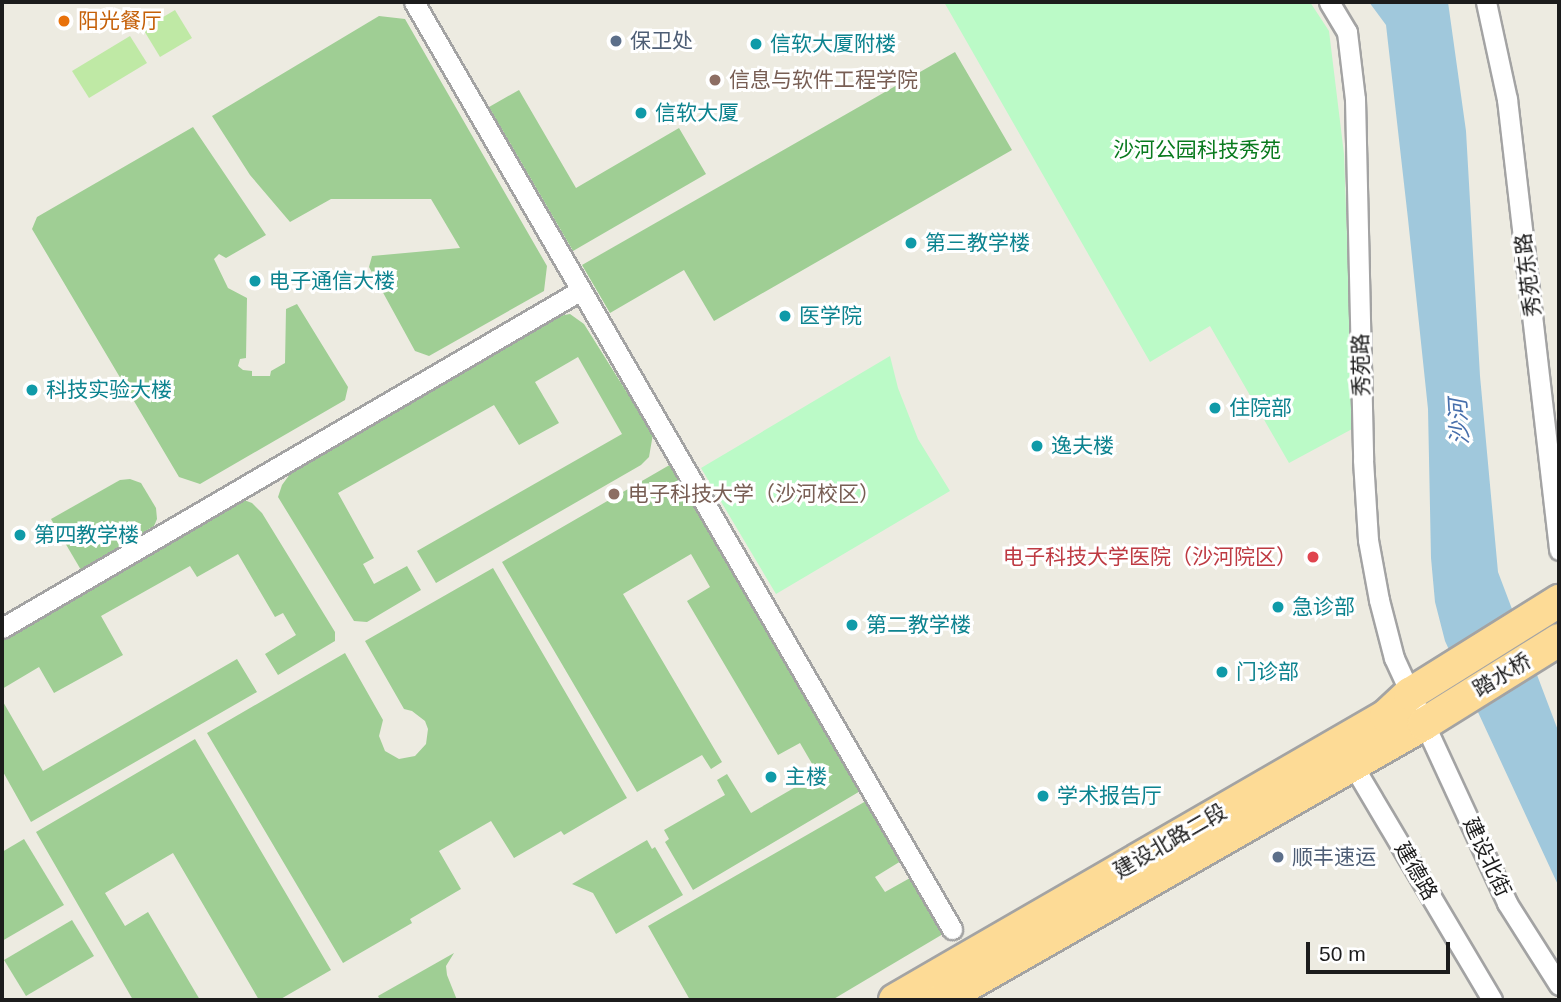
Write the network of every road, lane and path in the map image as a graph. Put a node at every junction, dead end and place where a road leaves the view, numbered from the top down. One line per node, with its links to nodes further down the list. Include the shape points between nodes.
1 (414, 2): 4 (street)
2 (1329, 2): 10 (street, 秀苑路, via 1347,32 1355,99 1368,540 1387,632)
3 (1486, 2): 5 (street, 秀苑东路, via 1507,99)
4 (581, 290): 7 (street); 14 (street)
5 (1559, 550)
6 (1549, 608): 9 (main road, 踏水桥)
7 (2, 628)
8 (1556, 643): 11 (main road, 踏水桥)
9 (1439, 676): 10 (main road, 建设北路二段)
10 (1410, 694): 12 (street, 秀苑路); 13 (main road, 建设北路二段)
11 (1452, 706): 12 (main road, 建设北路二段)
12 (1424, 724): 13 (main road, 建设北路二段); 15 (street, 建设北街, via 1507,902)
13 (1346, 754): 16 (main road, 建设北路二段); 17 (main road, 建设北路二段); 18 (street, 建德路)
14 (952, 929)
15 (1559, 985)
16 (895, 1000)
17 (941, 1000)
18 (1492, 1000)

